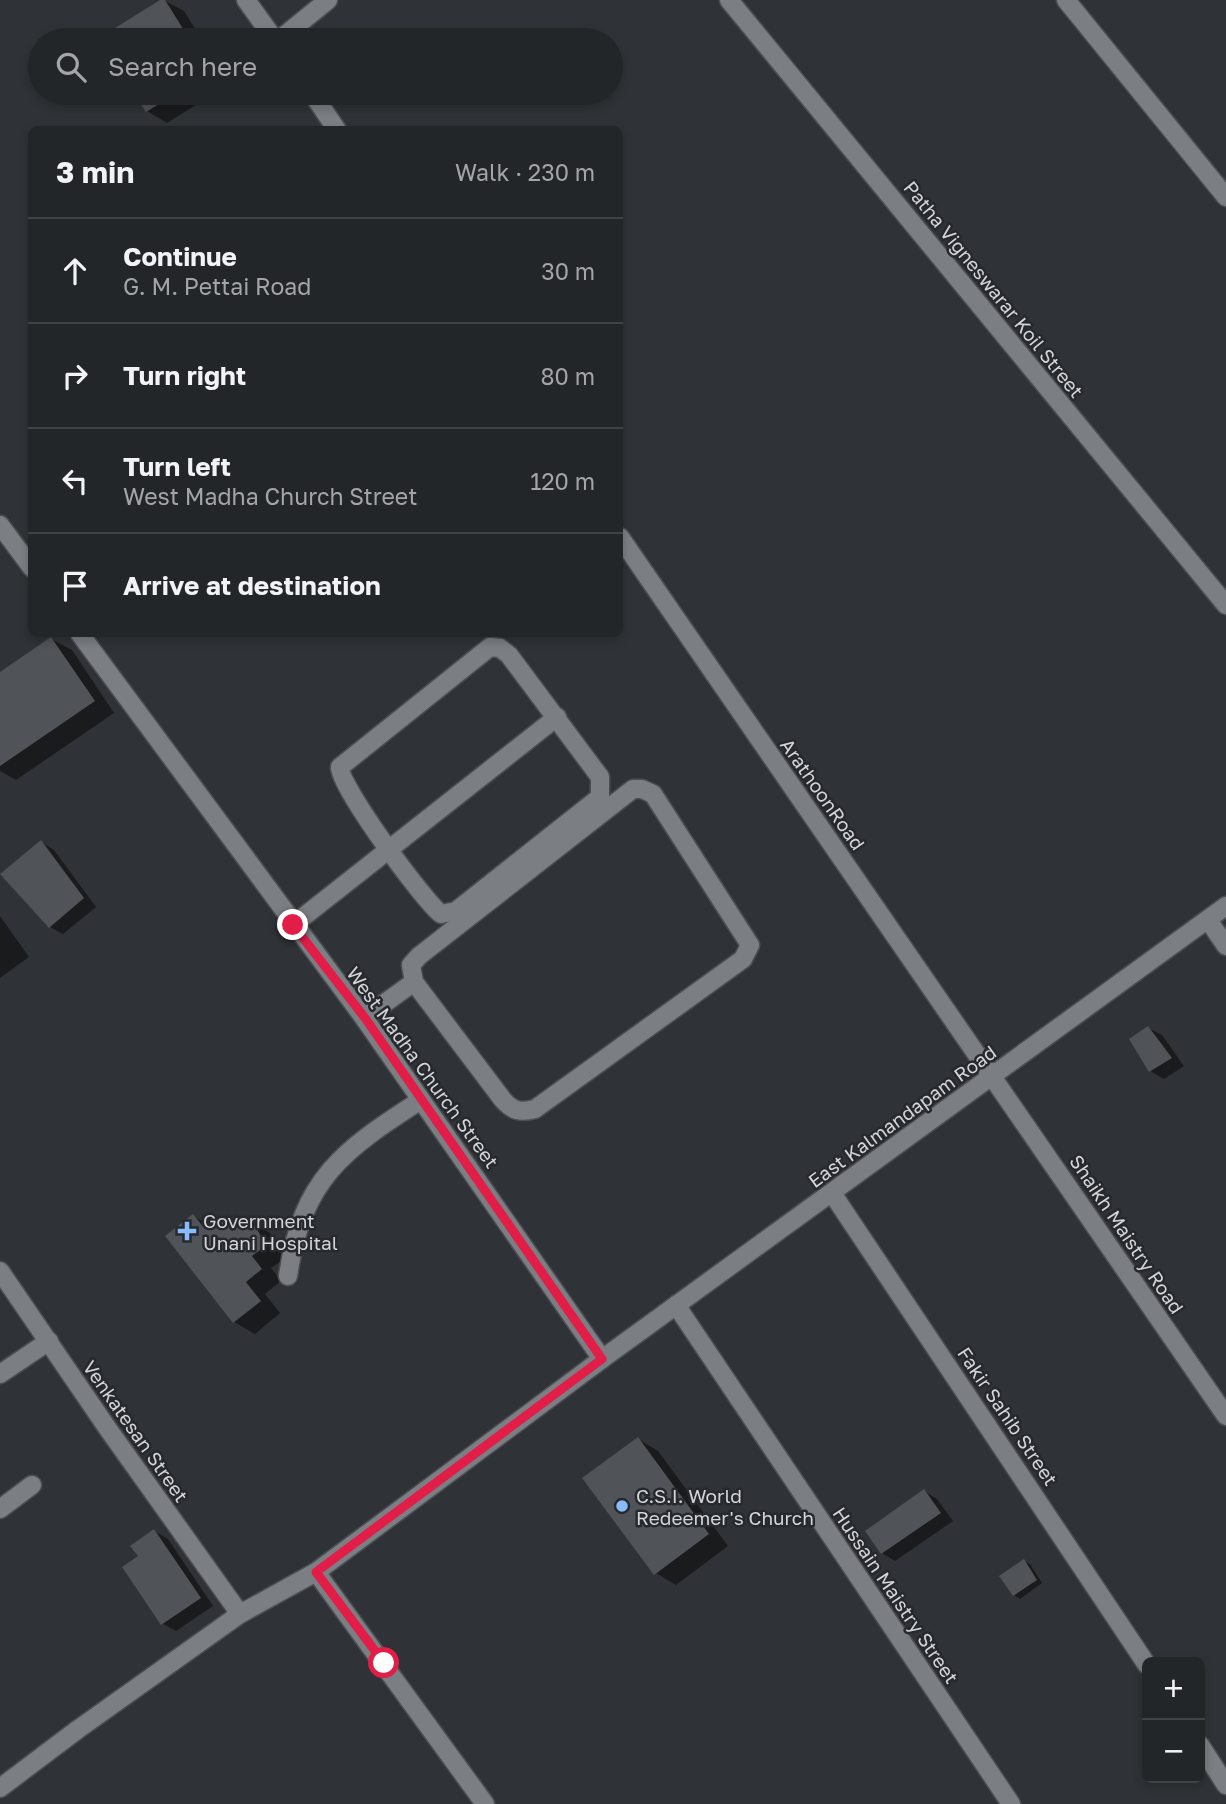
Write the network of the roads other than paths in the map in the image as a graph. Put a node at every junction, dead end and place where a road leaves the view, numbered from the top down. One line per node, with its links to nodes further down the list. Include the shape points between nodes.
1 (246, 0): 5 (street)
2 (328, 0): 6 (street)
3 (729, 0): 13 (street, Patha Vigneswarar Koil Street)
4 (1066, 0): 9 (street)
5 (268, 28)
6 (292, 28)
7 (320, 105): 8 (street)
8 (334, 126)
9 (1226, 197)
10 (0, 525): 12 (street)
11 (623, 541): 23 (street, ArathoonRoad)
12 (28, 563)
13 (1226, 605)
14 (82, 637): 19 (street, West Madha Church Street)
15 (557, 717): 16 (street); 16 (street, via 600,776 600,797 594,803 449,914 436,909); 16 (street, via 500,648 491,647 477,655 340,767 345,783)
16 (389, 849): 19 (street)
17 (1226, 906): 18 (street, East Kalmandapam Road)
18 (1208, 919): 20 (street); 23 (street, East Kalmandapam Road)
19 (293, 925): 22 (street, West Madha Church Street)
20 (1226, 947)
21 (414, 982): 21 (street, via 411,965 419,956 633,789 653,794 750,945 743,959 534,1109 523,1112 511,1110); 22 (street)
22 (365, 1018): 24 (street, West Madha Church Street)
23 (993, 1075): 25 (street, East Kalmandapam Road); 32 (street, Shaikh Maistry Road)
24 (421, 1100): 27 (street, via 368,1134 322,1177 293,1240); 30 (street, West Madha Church Street)
25 (832, 1192): 28 (street, East Kalmandapam Road); 37 (street, Fakir Sahib Street)
26 (0, 1271): 29 (street, Venkatesan Street)
27 (288, 1276)
28 (676, 1305): 30 (street, East Kalmandapam Road); 42 (street, Hussain Maistry Street)
29 (48, 1341): 31 (street); 36 (street, Venkatesan Street)
30 (602, 1359): 35 (street, East Kalmandapam Road)
31 (0, 1373)
32 (1226, 1416)
33 (32, 1485): 34 (street)
34 (0, 1509)
35 (316, 1572): 36 (street, East Kalmandapam Road); 41 (street)
36 (240, 1614): 40 (street, East Kalmandapam Road)
37 (1142, 1657)
38 (1205, 1753): 39 (street)
39 (1226, 1785)
40 (0, 1788)
41 (485, 1804)
42 (1011, 1804)

